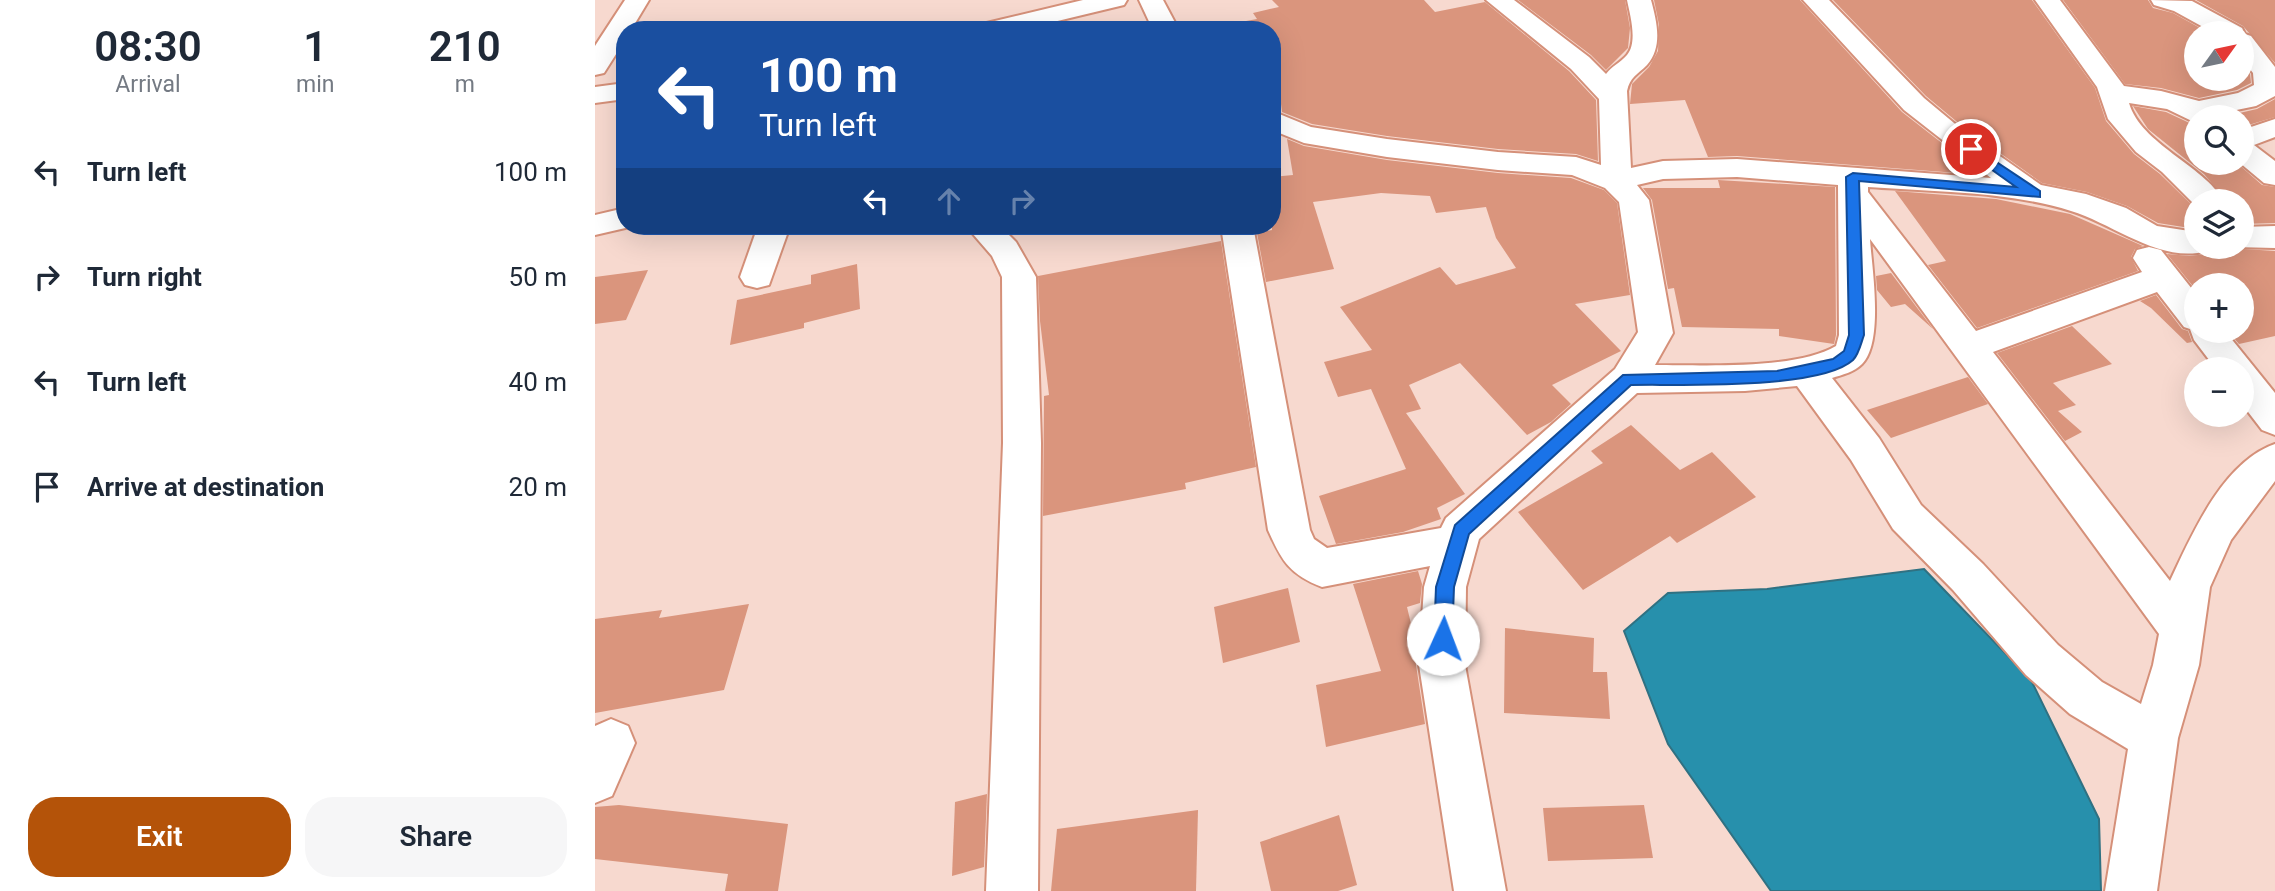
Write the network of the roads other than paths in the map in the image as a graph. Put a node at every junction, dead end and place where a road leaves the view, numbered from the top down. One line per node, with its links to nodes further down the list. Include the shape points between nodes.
1 (637, 0): 9 (street)
2 (1115, 0): 10 (street)
3 (1151, 0): 11 (street)
4 (1498, 0): 19 (street, via 1580,63)
5 (1639, 0): 19 (street, via 1645,29 1643,48 1615,81)
6 (1815, 0): 30 (street, via 1914,104)
7 (2162, 0): 12 (street)
8 (2055, 1): 17 (street)
9 (624, 21)
10 (1026, 21)
11 (1161, 21)
12 (2210, 21)
13 (616, 34): 15 (street)
14 (2254, 57): 20 (street, via 2266,73 2268,89)
15 (595, 67)
16 (616, 92): 18 (street)
17 (2112, 93): 21 (street); 29 (street, via 2118,113 2146,146)
18 (595, 95)
19 (1614, 99): 27 (street)
20 (2229, 105)
21 (2184, 108)
22 (1281, 124): 27 (street, via 1304,134 1387,148 1576,166)
23 (2275, 128): 24 (street)
24 (2254, 135)
25 (2254, 159): 26 (street)
26 (2275, 176)
27 (1616, 181): 28 (street, via 1663,170 1737,168); 45 (street, via 1634,200 1656,333)
28 (1853, 185): 30 (street, via 2003,188); 42 (street); 44 (street, via 1857,335 1850,355 1837,364)
29 (2197, 189)
30 (2035, 194): 31 (street)
31 (2115, 215): 37 (street, via 2149,235); 39 (street)
32 (616, 220): 33 (street)
33 (595, 225)
34 (771, 235): 38 (street)
35 (991, 235): 52 (street, via 1005,250 1019,277 1022,443)
36 (1239, 235): 49 (street, via 1289,530 1299,552 1322,568)
37 (2184, 241)
38 (757, 277)
39 (2164, 277): 40 (street); 42 (street)
40 (2184, 303)
41 (2215, 343): 43 (street)
42 (1969, 347): 50 (street)
43 (2227, 357)
44 (1805, 370): 45 (street, via 1777,377); 51 (street, via 1865,449 1907,517 2042,660 2086,698)
45 (1628, 379): 49 (street, via 1461,530)
46 (2254, 393): 47 (street)
47 (2275, 420)
48 (2275, 460): 50 (street, via 2257,473 2215,530 2189,587)
49 (1458, 543): 53 (street, via 1445,587 1442,665)
50 (2182, 629): 51 (street)
51 (2154, 738): 54 (street)
52 (1012, 891)
53 (1480, 891)
54 (2131, 891)

